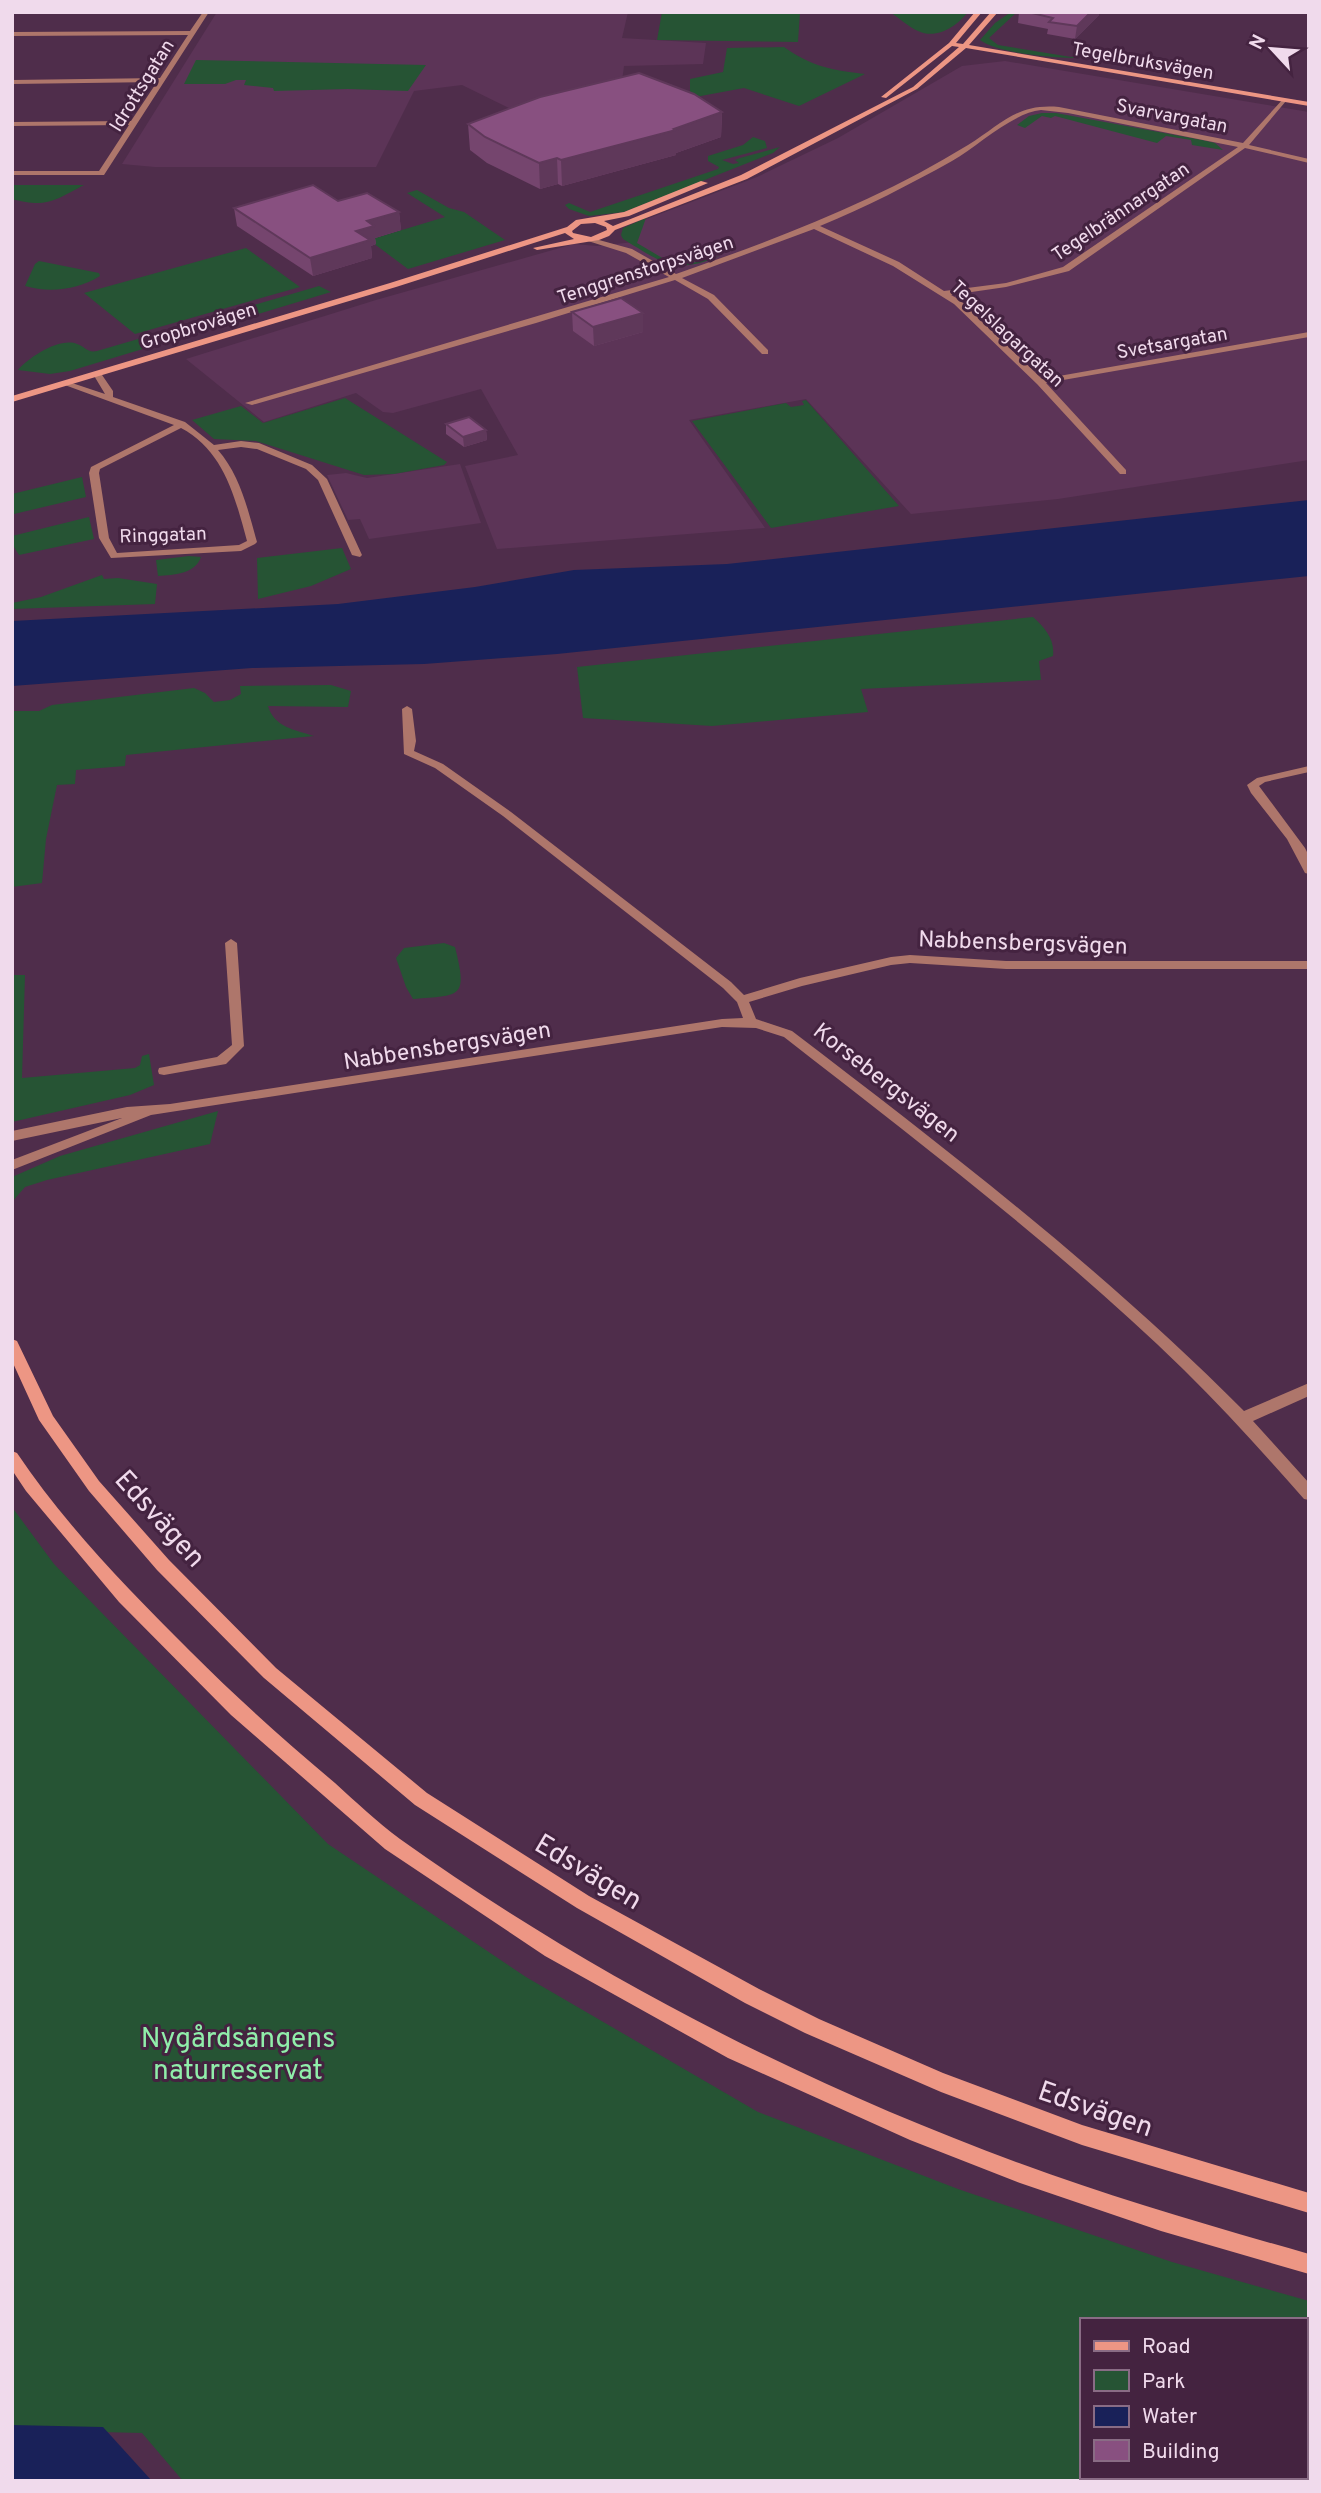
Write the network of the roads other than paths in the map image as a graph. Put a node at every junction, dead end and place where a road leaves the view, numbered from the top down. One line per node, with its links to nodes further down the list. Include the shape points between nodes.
1 (206, 12): 4 (street, Idrottsgatan)
2 (979, 12): 6 (street)
3 (995, 12): 7 (street)
4 (192, 33): 5 (street); 11 (street, Idrottsgatan)
5 (12, 34)
6 (951, 44): 7 (street, Tegelbruksvägen); 18 (street)
7 (965, 46): 8 (street, Tegelbruksvägen); 9 (street, Tegelbruksvägen); 10 (street)
8 (996, 53): 9 (street, Tegelbruksvägen); 10 (street, via 969,55)
9 (1013, 54): 13 (street, Tegelbruksvägen)
10 (943, 66): 18 (street, via 915,88)
11 (161, 80): 12 (street); 16 (street, Idrottsgatan)
12 (12, 82)
13 (1284, 100): 14 (street, Tegelbruksvägen); 19 (street, Tegelbrännargatan)
14 (1309, 104)
15 (1029, 109): 19 (street, Svarvargatan, via 1072,112); 24 (street, Tenggrenstorpsvägen, via 921,175)
16 (135, 123): 17 (street); 22 (street, Idrottsgatan, via 101,173)
17 (12, 124)
18 (844, 125): 20 (street)
19 (1245, 145): 21 (street, Svarvargatan); 31 (street, Tegelbrännargatan, via 1066,269 1006,285)
20 (791, 153): 23 (street); 26 (street)
21 (1309, 161)
22 (12, 173)
23 (596, 221): 25 (street, Gropbrovägen, via 579,222); 26 (street)
24 (814, 226): 29 (street, Tenggrenstorpsvägen); 31 (street, Tegelslagargatan, via 896,264)
25 (568, 229): 27 (street, via 572,236); 30 (street, Gropbrovägen)
26 (611, 231): 27 (street, Gropbrovägen); 28 (street)
27 (588, 239): 28 (street); 30 (street, Gropbrovägen)
28 (629, 251): 29 (street)
29 (679, 278): 33 (street, via 725,309); 39 (street, Tenggrenstorpsvägen)
30 (394, 285): 34 (street, Gropbrovägen)
31 (945, 293): 35 (street, Tegelslagargatan)
32 (1309, 334): 35 (street, Svetsargatan)
33 (765, 352)
34 (97, 374): 36 (street, Gropbrovägen); 37 (street)
35 (1040, 382): 42 (street, Tegelslagargatan)
36 (66, 384): 37 (street, Ringgatan); 38 (street, Gropbrovägen)
37 (109, 398): 40 (street, Ringgatan)
38 (12, 399)
39 (249, 403)
40 (182, 424): 41 (street, Ringgatan); 41 (street, Ringgatan, via 96,467 104,538 114,556 241,548 252,542 236,483)
41 (211, 447): 43 (street, via 259,446 309,467 322,479)
42 (1123, 472)
43 (357, 555)
44 (407, 709): 51 (street, via 408,752 439,766 507,814)
45 (1309, 769): 47 (street, via 1254,785)
46 (1309, 832): 47 (street)
47 (1292, 835): 48 (street)
48 (1309, 870)
49 (231, 943): 53 (street, via 238,1046 221,1061)
50 (1309, 965): 51 (street, Nabbensbergsvägen, via 1006,965 910,959 800,982)
51 (742, 1000): 52 (street)
52 (751, 1021): 54 (street, Nabbensbergsvägen); 59 (street, Korsebergsvägen, via 788,1034 1019,1213 1116,1295)
53 (164, 1071)
54 (149, 1112): 55 (street, Nabbensbergsvägen, via 127,1112); 56 (street, Nabbensbergsvägen)
55 (12, 1136)
56 (12, 1166)
57 (12, 1345): 62 (street, Edsvägen, via 47,1420 94,1486 163,1565 270,1673 421,1799 583,1902 812,2026 941,2082 1082,2135)
58 (1309, 1389): 59 (street)
59 (1244, 1418): 61 (street, Korsebergsvägen)
60 (12, 1457): 63 (street, via 30,1486 125,1597 237,1710 391,1843 552,1950 735,2051 917,2133 1161,2221)
61 (1309, 1494)
62 (1309, 2203)
63 (1309, 2264)

